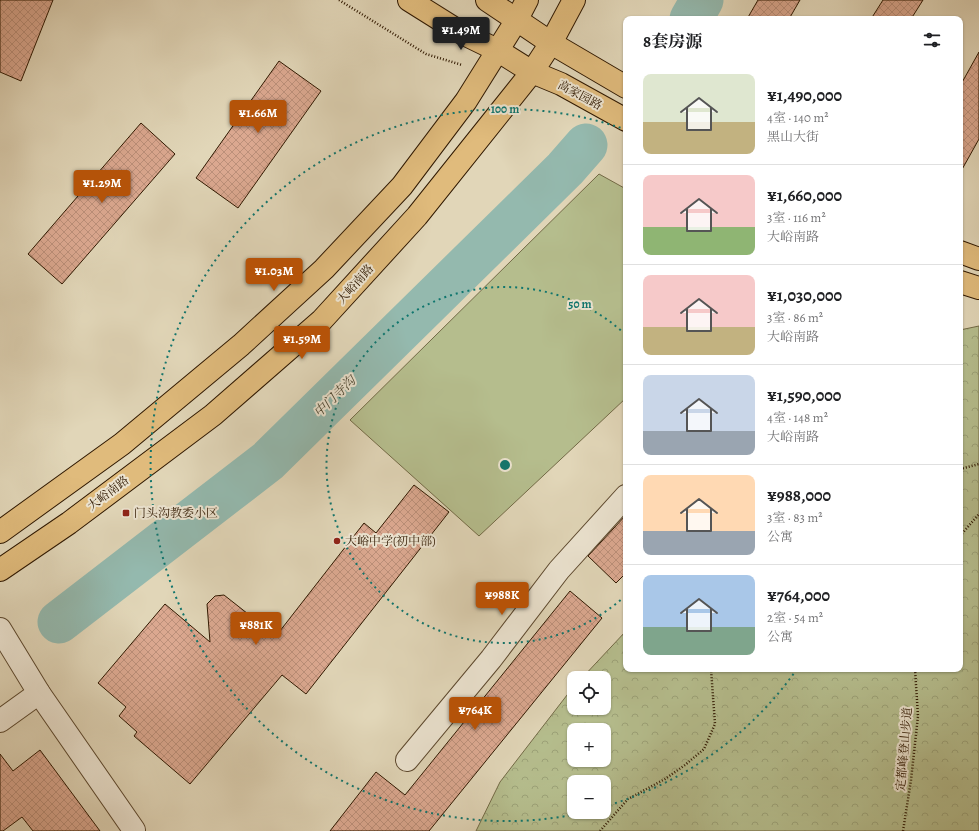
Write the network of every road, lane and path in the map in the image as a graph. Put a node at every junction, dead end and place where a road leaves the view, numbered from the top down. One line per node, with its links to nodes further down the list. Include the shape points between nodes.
1 (340, 0): 9 (path, via 426,54)
2 (409, 0): 8 (main road, 高家园路, via 460,32)
3 (487, 0): 6 (main road)
4 (527, 0): 6 (main road)
5 (574, 0): 7 (main road, 大峪南路)
6 (516, 21): 7 (main road); 8 (main road)
7 (551, 43): 10 (main road, 大峪南路); 11 (main road)
8 (497, 50): 9 (main road); 10 (main road, 高家园路)
9 (484, 72): 21 (main road, via 466,101 402,186 324,269 241,345 122,444)
10 (532, 72): 12 (main road, 高家园路, via 560,84); 23 (main road, 大峪南路, via 417,216 322,320 213,415 69,523)
11 (623, 85)
12 (623, 118)
13 (963, 253): 14 (main road)
14 (979, 259)
15 (963, 283): 16 (main road)
16 (979, 288)
17 (979, 464): 18 (path)
18 (963, 468)
19 (623, 499): 29 (street, via 559,570 491,659)
20 (979, 514): 22 (path)
21 (0, 532)
22 (963, 533)
23 (0, 570)
24 (0, 629): 27 (street)
25 (711, 672): 31 (path, via 716,724 704,748 665,779 628,799)
26 (915, 672): 32 (path, 定都峰登山步道, via 918,716 912,780)
27 (39, 693): 28 (street); 30 (street)
28 (0, 721)
29 (407, 760)
30 (134, 830)
31 (600, 831)
32 (903, 831)

